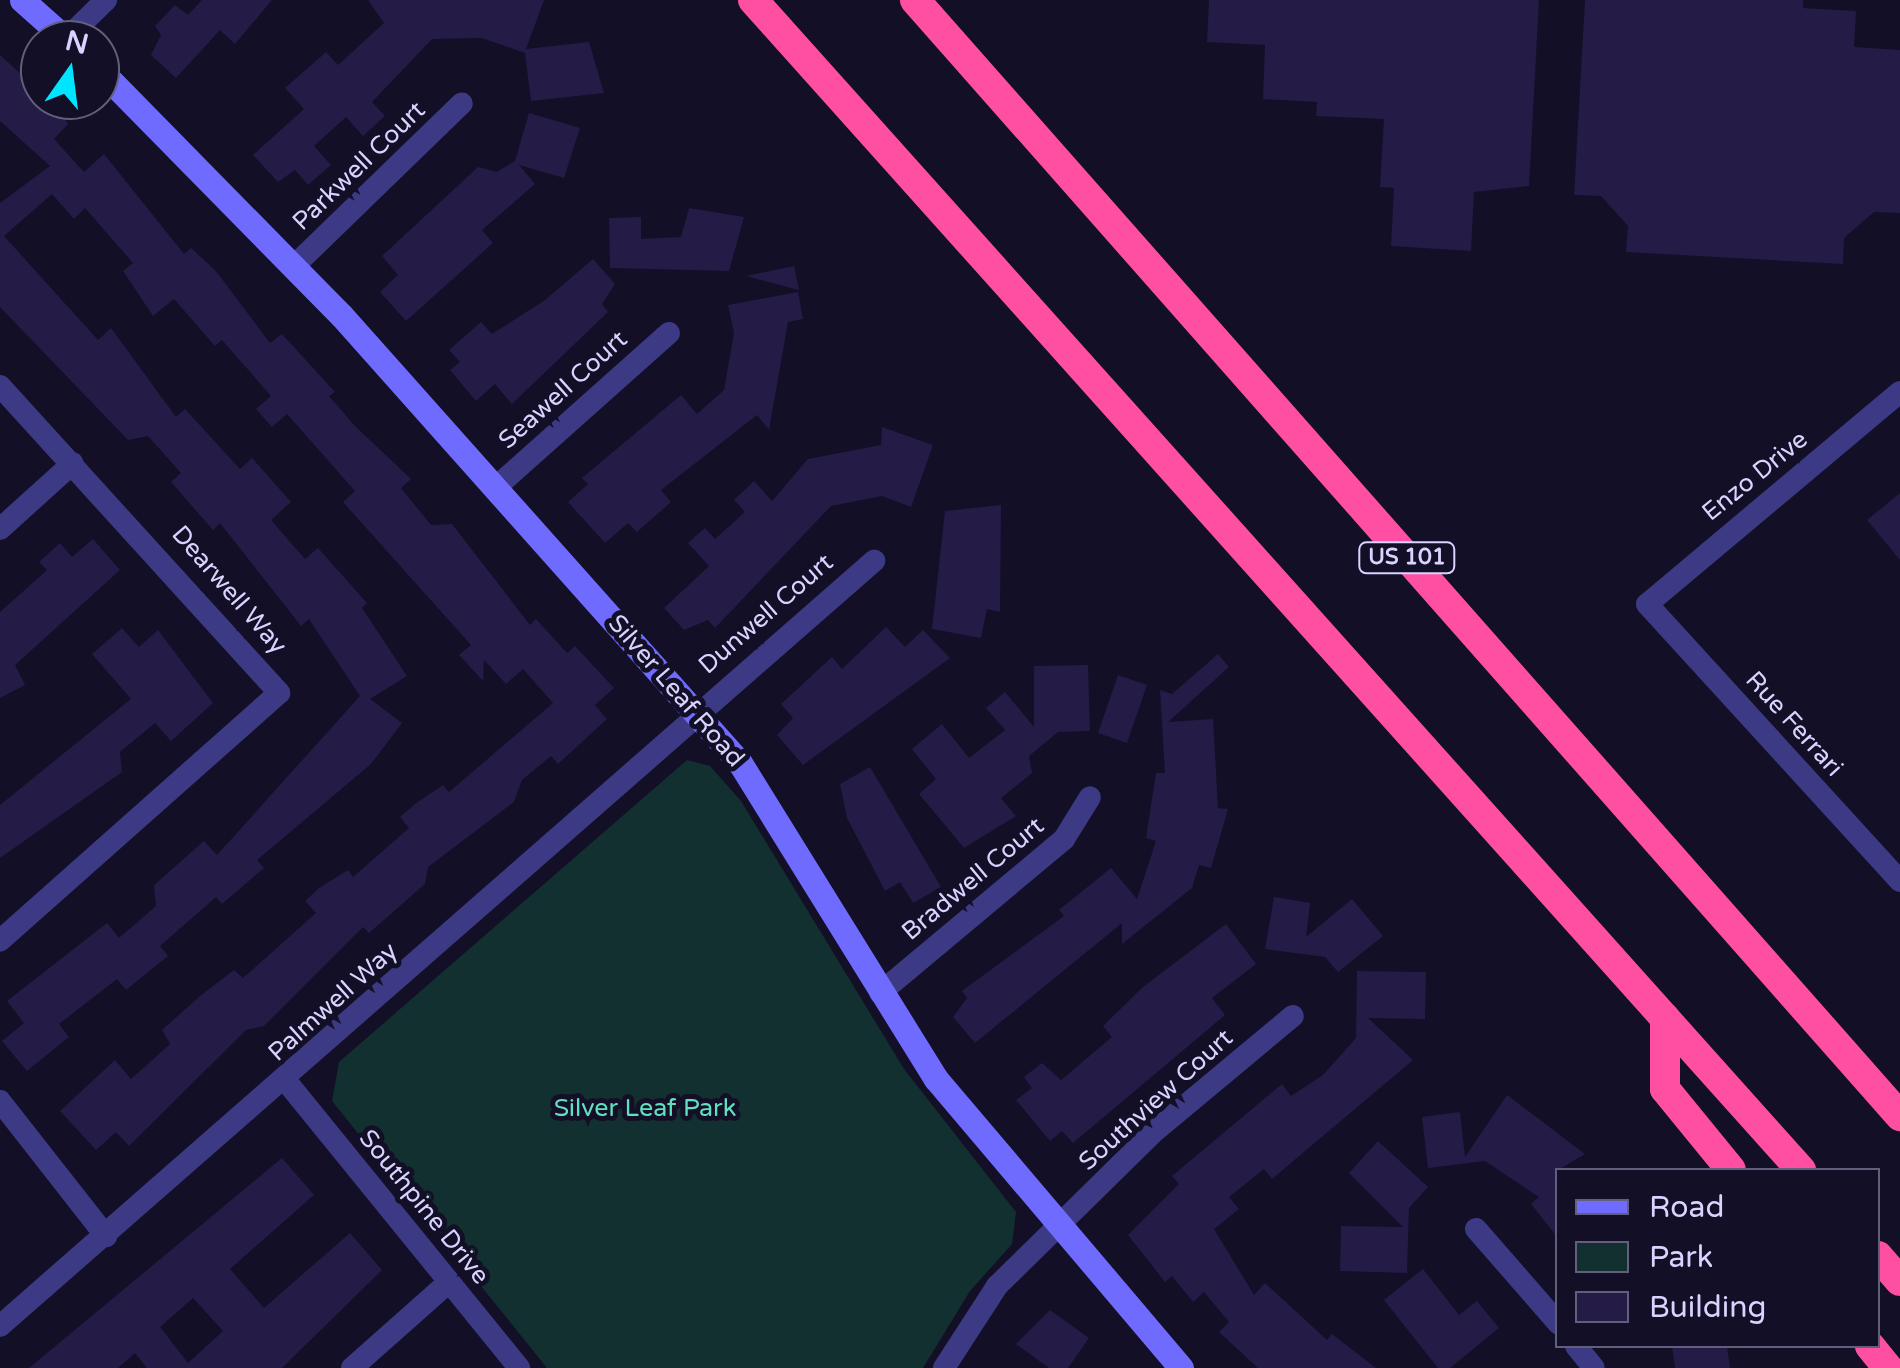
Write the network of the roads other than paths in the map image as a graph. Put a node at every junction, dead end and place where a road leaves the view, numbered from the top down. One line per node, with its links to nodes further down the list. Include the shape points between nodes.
1 (22, 0): 5 (street)
2 (106, 0): 6 (street)
3 (753, 0): 24 (highway)
4 (915, 0): 27 (highway, US 101)
5 (45, 20)
6 (86, 20)
7 (120, 91): 9 (street, Silver Leaf Road)
8 (462, 103): 9 (street, Parkwell Court)
9 (293, 268): 14 (street, Silver Leaf Road)
10 (668, 333): 14 (street, Seawell Court)
11 (0, 386): 13 (street, Dearwell Way)
12 (1900, 392): 17 (street, Enzo Drive)
13 (73, 463): 15 (street); 21 (street, Dearwell Way, via 279,694)
14 (494, 488): 18 (street, Silver Leaf Road)
15 (0, 529)
16 (874, 560): 18 (street, Dunwell Court)
17 (1646, 604): 20 (street, Rue Ferrari)
18 (697, 712): 22 (street, Silver Leaf Road, via 793,841); 25 (street, Palmwell Way)
19 (1090, 797): 22 (street, Bradwell Court, via 1064,839)
20 (1900, 881)
21 (0, 940)
22 (880, 993): 30 (street, Silver Leaf Road, via 936,1079)
23 (1294, 1016): 30 (street, Southview Court, via 1156,1130)
24 (1665, 1018): 28 (highway, via 1666,1089); 29 (highway)
25 (286, 1081): 32 (street, Palmwell Way); 34 (street, Southpine Drive)
26 (0, 1102): 32 (street)
27 (1900, 1116)
28 (1729, 1168)
29 (1799, 1168)
30 (1059, 1228): 42 (street, Southview Court, via 996,1286); 43 (street, Silver Leaf Road)
31 (1476, 1229): 36 (street)
32 (106, 1236): 37 (street, Palmwell Way)
33 (1880, 1258): 35 (highway)
34 (448, 1282): 40 (street); 41 (street, Southpine Drive)
35 (1900, 1282)
36 (1555, 1320)
37 (0, 1326)
38 (1578, 1348): 44 (street)
39 (1872, 1348): 45 (highway)
40 (352, 1368)
41 (519, 1368)
42 (944, 1368)
43 (1180, 1368)
44 (1594, 1368)
45 (1888, 1368)

